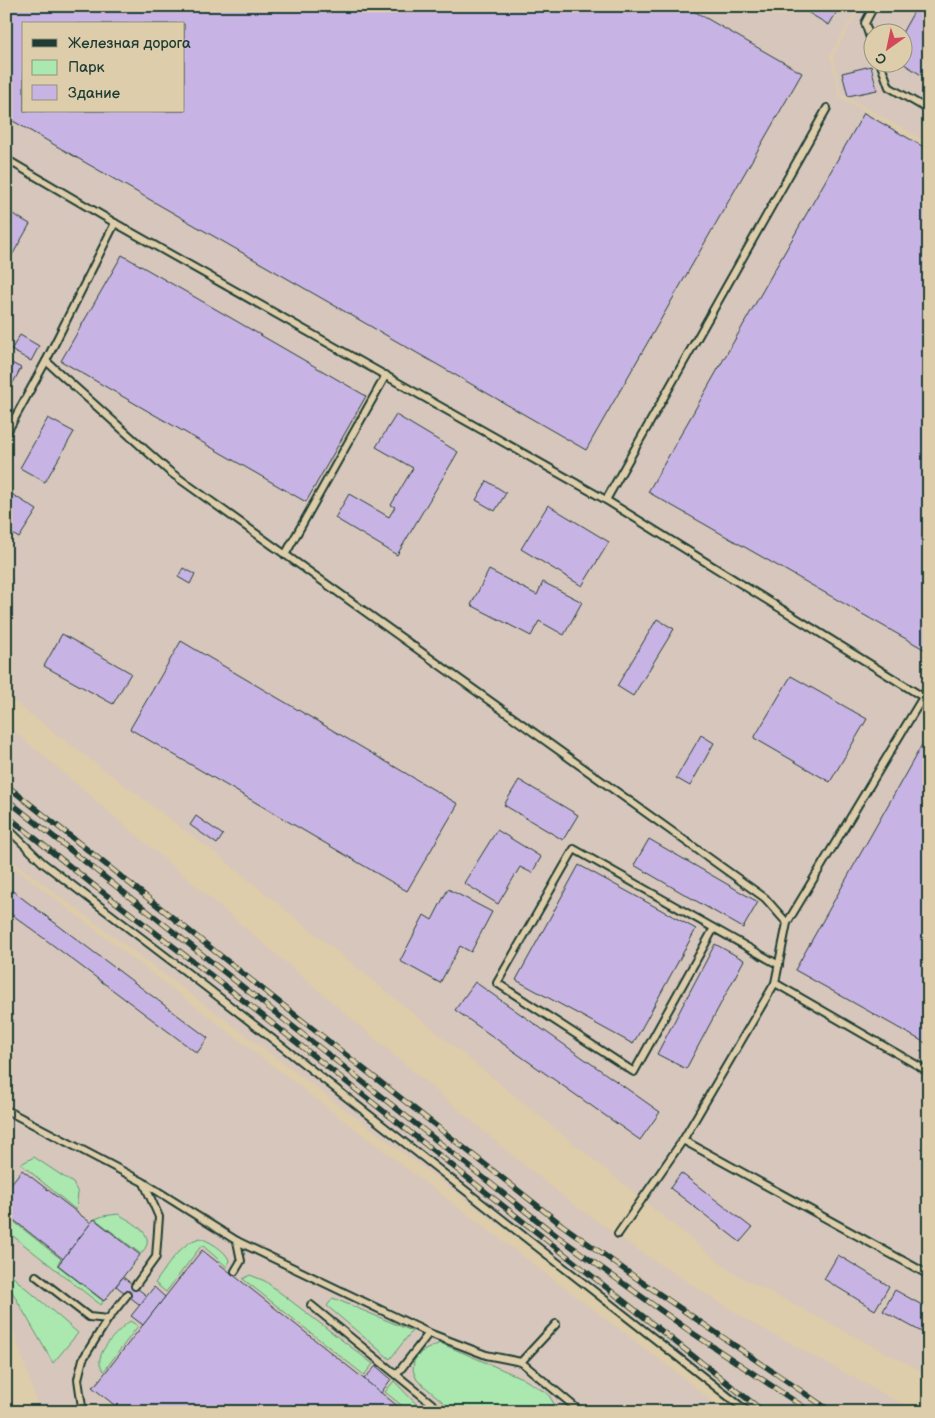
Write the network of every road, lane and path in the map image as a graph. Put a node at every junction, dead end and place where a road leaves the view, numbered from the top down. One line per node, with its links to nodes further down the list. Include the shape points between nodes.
1 (874, 6): 2 (lane)
2 (866, 22)
3 (884, 72): 5 (lane, via 889,87)
4 (827, 108): 11 (lane)
5 (929, 110)
6 (6, 159): 7 (lane)
7 (115, 223): 8 (lane); 9 (lane)
8 (46, 361): 10 (lane); 12 (lane, via 170,472)
9 (386, 376): 11 (lane); 12 (lane)
10 (6, 434)
11 (606, 500): 13 (lane)
12 (285, 555): 15 (lane, via 766,898)
13 (926, 698): 15 (lane)
14 (6, 827): 39 (lane, via 43,864 214,993)
15 (788, 923): 17 (lane)
16 (714, 928): 16 (lane, via 574,849 497,982 634,1072); 17 (lane)
17 (779, 965): 18 (lane)
18 (775, 983): 19 (lane); 21 (lane)
19 (929, 1072)
20 (6, 1110): 22 (lane)
21 (683, 1140): 23 (lane); 26 (lane)
22 (143, 1182): 24 (lane); 28 (lane, via 159,1217 156,1257)
23 (618, 1234)
24 (237, 1241): 25 (lane, via 241,1261); 33 (lane)
25 (235, 1271)
26 (929, 1275)
27 (36, 1276): 31 (lane, via 89,1317)
28 (135, 1286)
29 (127, 1295): 31 (lane)
30 (311, 1305): 35 (lane)
31 (108, 1319): 36 (lane, via 82,1359 78,1378)
32 (556, 1324): 34 (lane)
33 (429, 1333): 34 (lane, via 486,1355); 35 (lane)
34 (521, 1362): 38 (lane)
35 (397, 1374): 37 (lane)
36 (85, 1412)
37 (442, 1412)
38 (580, 1412)
39 (748, 1412)

